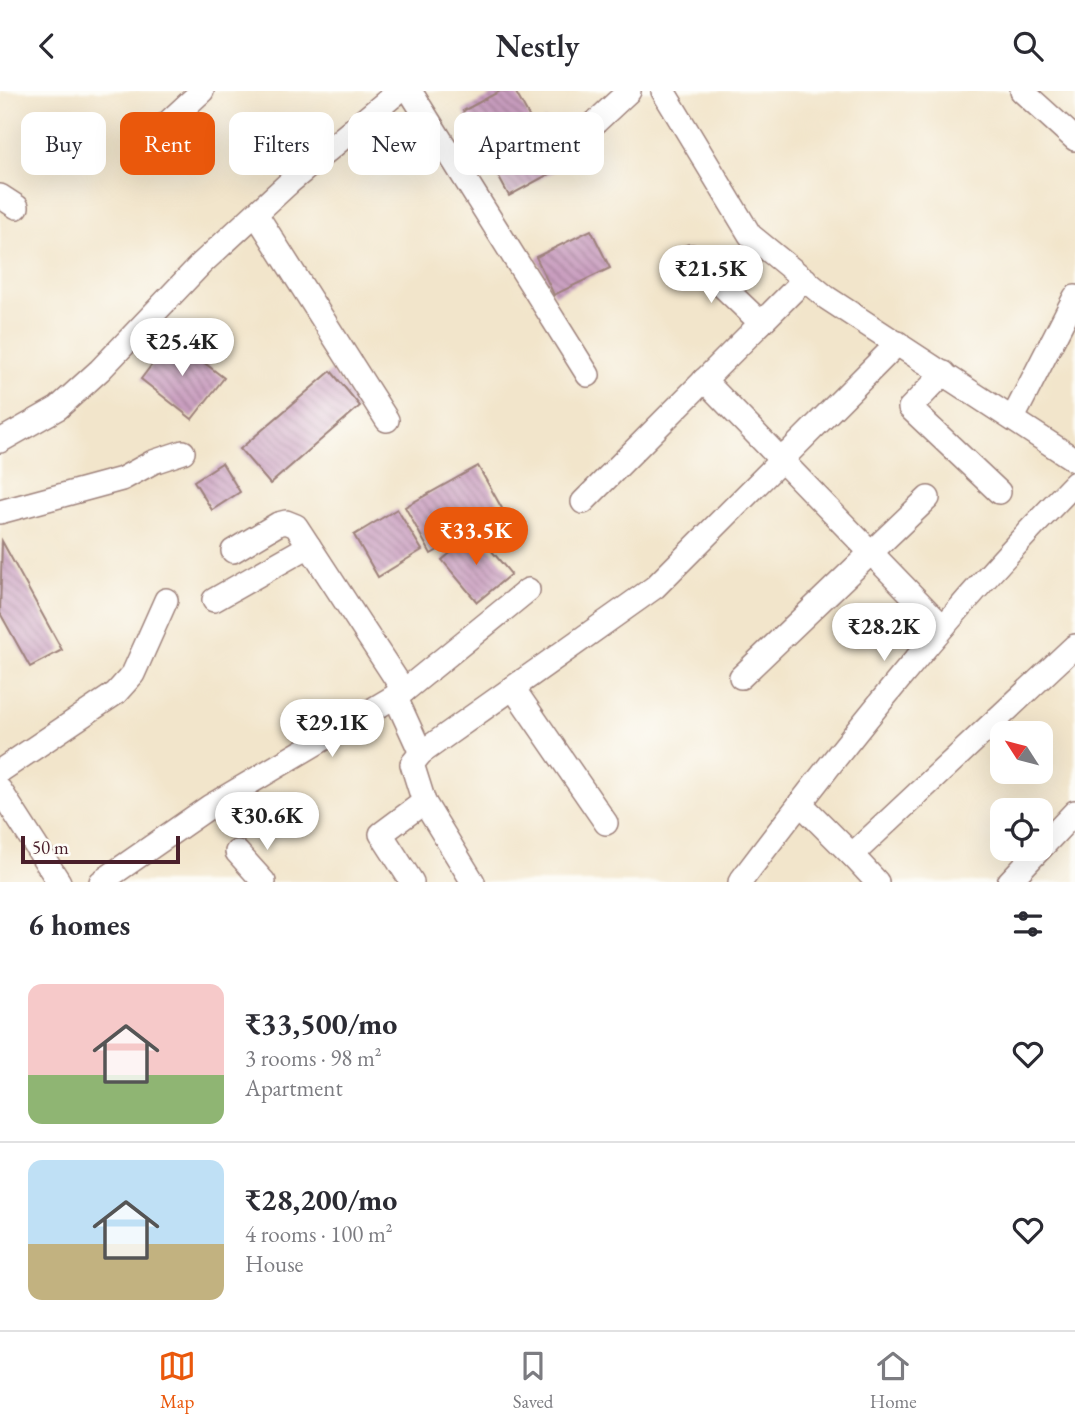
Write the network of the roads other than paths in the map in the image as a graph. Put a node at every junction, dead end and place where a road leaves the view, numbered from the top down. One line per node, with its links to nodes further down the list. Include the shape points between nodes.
1 (202, 91): 7 (street)
2 (399, 91): 10 (street)
3 (410, 91): 17 (street)
4 (629, 91): 8 (street)
5 (663, 91): 12 (street, via 750,235)
6 (1022, 91): 9 (street)
7 (179, 112)
8 (604, 114)
9 (1075, 139)
10 (256, 214): 20 (street); 21 (street, via 58,408)
11 (691, 256): 14 (street)
12 (805, 279): 14 (street); 15 (street)
13 (1075, 297): 19 (street)
14 (761, 323): 18 (street)
15 (898, 343): 16 (street); 24 (street)
16 (944, 373): 19 (street); 26 (street, via 909,408)
17 (588, 375)
18 (704, 380): 24 (street); 28 (street)
19 (1013, 418): 23 (street)
20 (387, 420)
21 (0, 441)
22 (183, 452): 29 (street, via 122,479)
23 (1075, 460)
24 (780, 461): 32 (street); 39 (street, via 655,587)
25 (1075, 483): 36 (street)
26 (999, 492)
27 (928, 498): 32 (street)
28 (583, 502)
29 (0, 512)
30 (309, 546): 31 (street, via 296,526 286,522); 35 (street); 40 (street)
31 (233, 551)
32 (872, 554): 36 (street); 38 (street)
33 (528, 590): 40 (street)
34 (166, 600): 42 (street, via 133,674 116,693)
35 (214, 600)
36 (943, 627): 45 (street)
37 (1075, 646): 50 (street)
38 (741, 677)
39 (513, 688): 41 (street); 47 (street)
40 (399, 693): 41 (street); 53 (street, via 209,807)
41 (421, 753): 44 (street, via 412,764)
42 (0, 771)
43 (0, 790): 52 (street)
44 (424, 802): 55 (street, via 381,834); 56 (street)
45 (800, 803): 50 (street); 57 (street)
46 (1075, 812): 48 (street)
47 (606, 823)
48 (1053, 835)
49 (237, 852): 54 (street)
50 (852, 855): 58 (street)
51 (1029, 861): 59 (street)
52 (59, 882)
53 (101, 882)
54 (264, 882)
55 (412, 882)
56 (473, 882)
57 (740, 882)
58 (877, 882)
59 (1009, 882)

